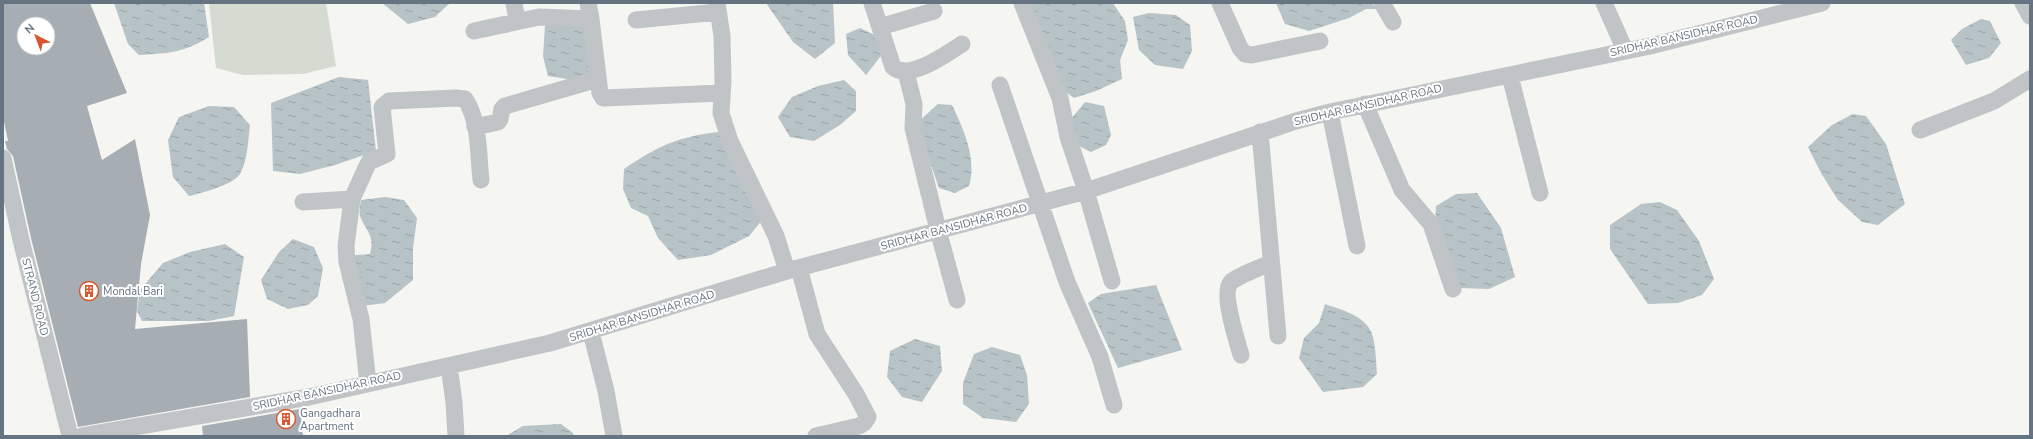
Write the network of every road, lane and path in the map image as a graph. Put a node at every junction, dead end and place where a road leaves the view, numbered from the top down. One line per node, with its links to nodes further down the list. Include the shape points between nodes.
1 (514, 3): 15 (street)
2 (872, 3): 17 (street)
3 (1022, 3): 35 (street, via 1060,98 1068,137)
4 (1220, 3): 19 (street, via 1245,54 1252,55)
5 (1382, 3): 16 (street)
6 (1604, 3): 21 (street)
7 (1822, 3): 10 (street, SRIDHAR BANSIDHAR ROAD)
8 (2023, 3): 13 (street)
9 (717, 8): 14 (street); 27 (street, via 722,36)
10 (1788, 8): 21 (street, SRIDHAR BANSIDHAR ROAD, via 1650,46)
11 (589, 11): 15 (street); 24 (street)
12 (934, 11): 17 (street)
13 (2030, 16)
14 (636, 20)
15 (517, 21): 18 (street)
16 (1393, 22)
17 (880, 27): 22 (street, via 893,67)
18 (474, 31)
19 (1320, 41)
20 (962, 44): 22 (street, via 938,60)
21 (1624, 50): 23 (street, SRIDHAR BANSIDHAR ROAD)
22 (906, 72): 40 (street, via 914,104 913,128)
23 (1510, 76): 28 (street, SRIDHAR BANSIDHAR ROAD); 36 (street)
24 (598, 78): 27 (street, via 603,98 611,99); 30 (street, via 505,106 498,122)
25 (2030, 79): 31 (street, via 1994,101)
26 (1000, 85): 39 (street)
27 (722, 93): 43 (street, via 721,113 730,141)
28 (1364, 104): 29 (street, SRIDHAR BANSIDHAR ROAD); 45 (street, via 1402,190 1431,224)
29 (1330, 112): 32 (street, SRIDHAR BANSIDHAR ROAD); 41 (street)
30 (475, 127): 34 (street); 37 (street, via 470,106 465,99 386,103 382,107 387,154 369,162)
31 (1920, 130)
32 (1260, 132): 35 (street, SRIDHAR BANSIDHAR ROAD); 42 (street)
33 (3, 158): 53 (street, STRAND ROAD)
34 (481, 180)
35 (1086, 191): 39 (street, SRIDHAR BANSIDHAR ROAD); 44 (street)
36 (1540, 193)
37 (352, 199): 38 (street); 51 (street, via 346,246 347,262 361,319)
38 (303, 202)
39 (1041, 204): 40 (street, SRIDHAR BANSIDHAR ROAD); 52 (street, via 1067,282 1100,357)
40 (938, 230): 43 (street, SRIDHAR BANSIDHAR ROAD); 46 (street)
41 (1357, 246)
42 (1270, 263): 48 (street); 49 (street, via 1232,282 1227,288 1227,299)
43 (793, 270): 47 (street, SRIDHAR BANSIDHAR ROAD); 57 (street, via 817,334 868,417 859,426)
44 (1112, 281)
45 (1453, 289)
46 (957, 300)
47 (591, 332): 50 (street, SRIDHAR BANSIDHAR ROAD); 56 (street)
48 (1278, 336)
49 (1241, 355)
50 (449, 366): 51 (street, SRIDHAR BANSIDHAR ROAD); 55 (street)
51 (368, 384): 54 (street, SRIDHAR BANSIDHAR ROAD, via 309,397)
52 (1114, 405)
53 (70, 436)
54 (82, 436)
55 (456, 436)
56 (614, 436)
57 (816, 436)

